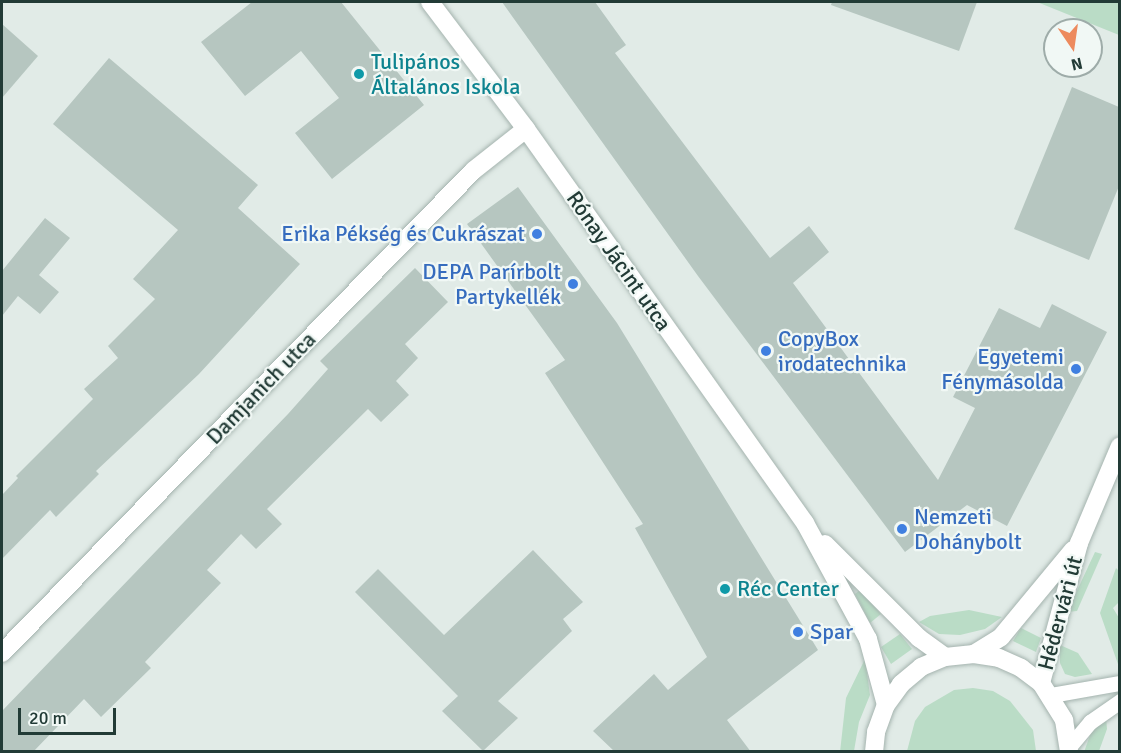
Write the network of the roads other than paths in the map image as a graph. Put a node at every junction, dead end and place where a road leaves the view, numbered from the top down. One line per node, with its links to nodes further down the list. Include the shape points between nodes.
1 (430, 2): 2 (street, Rónay Jácint utca)
2 (526, 129): 4 (street, Rónay Jácint utca); 6 (street, Damjanich utca, via 474,170)
3 (1119, 446): 5 (street, Hédervári út)
4 (805, 523): 8 (street, Rónay Jácint utca, via 865,586); 12 (street, Rónay Jácint utca, via 868,639)
5 (1079, 543): 7 (street, Hédervári út, via 1001,637); 10 (street, Hédervári út)
6 (2, 653)
7 (974, 654): 8 (street); 10 (street, via 999,658 1022,668)
8 (945, 657): 12 (street, via 921,667 901,684)
9 (1119, 683): 10 (lane)
10 (1046, 689): 13 (street, via 1064,720)
11 (1119, 701): 13 (lane, via 1090,722)
12 (886, 705): 14 (street, via 876,732)
13 (1069, 749)
14 (874, 752)

